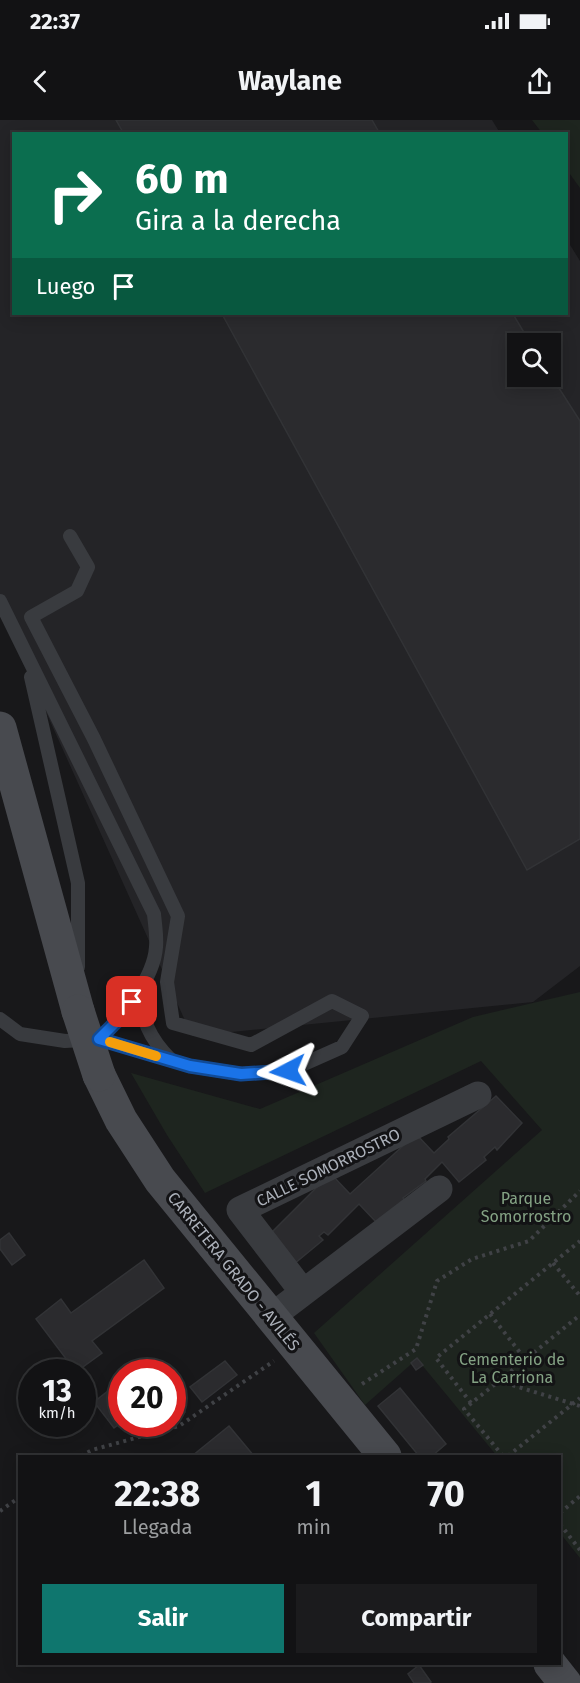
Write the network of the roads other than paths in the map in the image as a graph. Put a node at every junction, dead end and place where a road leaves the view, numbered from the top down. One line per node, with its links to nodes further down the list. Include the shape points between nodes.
1 (70, 536): 10 (lane, via 88,567 77,591 31,617 178,916 167,982 173,1023 251,1045 332,1000 362,1016 342,1047 288,1071 241,1074)
2 (0, 601): 3 (lane)
3 (26, 655): 6 (lane, via 154,914 157,949); 7 (lane, via 78,883)
4 (0, 728): 5 (main road)
5 (4, 759): 7 (main road)
6 (139, 990): 9 (lane, via 125,1013); 10 (lane, via 154,1043)
7 (78, 1011): 14 (main road, CARRETERA GRADO - AVILÉS, bridge, via 99,1075 121,1120 160,1180)
8 (0, 1019): 9 (lane, via 21,1034 46,1040)
9 (99, 1039): 10 (lane)
10 (172, 1061)
11 (478, 1095): 13 (street, CALLE SOMORROSTRO, via 240,1210)
12 (439, 1189): 13 (street)
13 (303, 1292): 14 (street)
14 (271, 1317): 15 (main road, CARRETERA GRADO - AVILÉS)
15 (384, 1455)
16 (551, 1665): 17 (main road)
17 (566, 1683)

